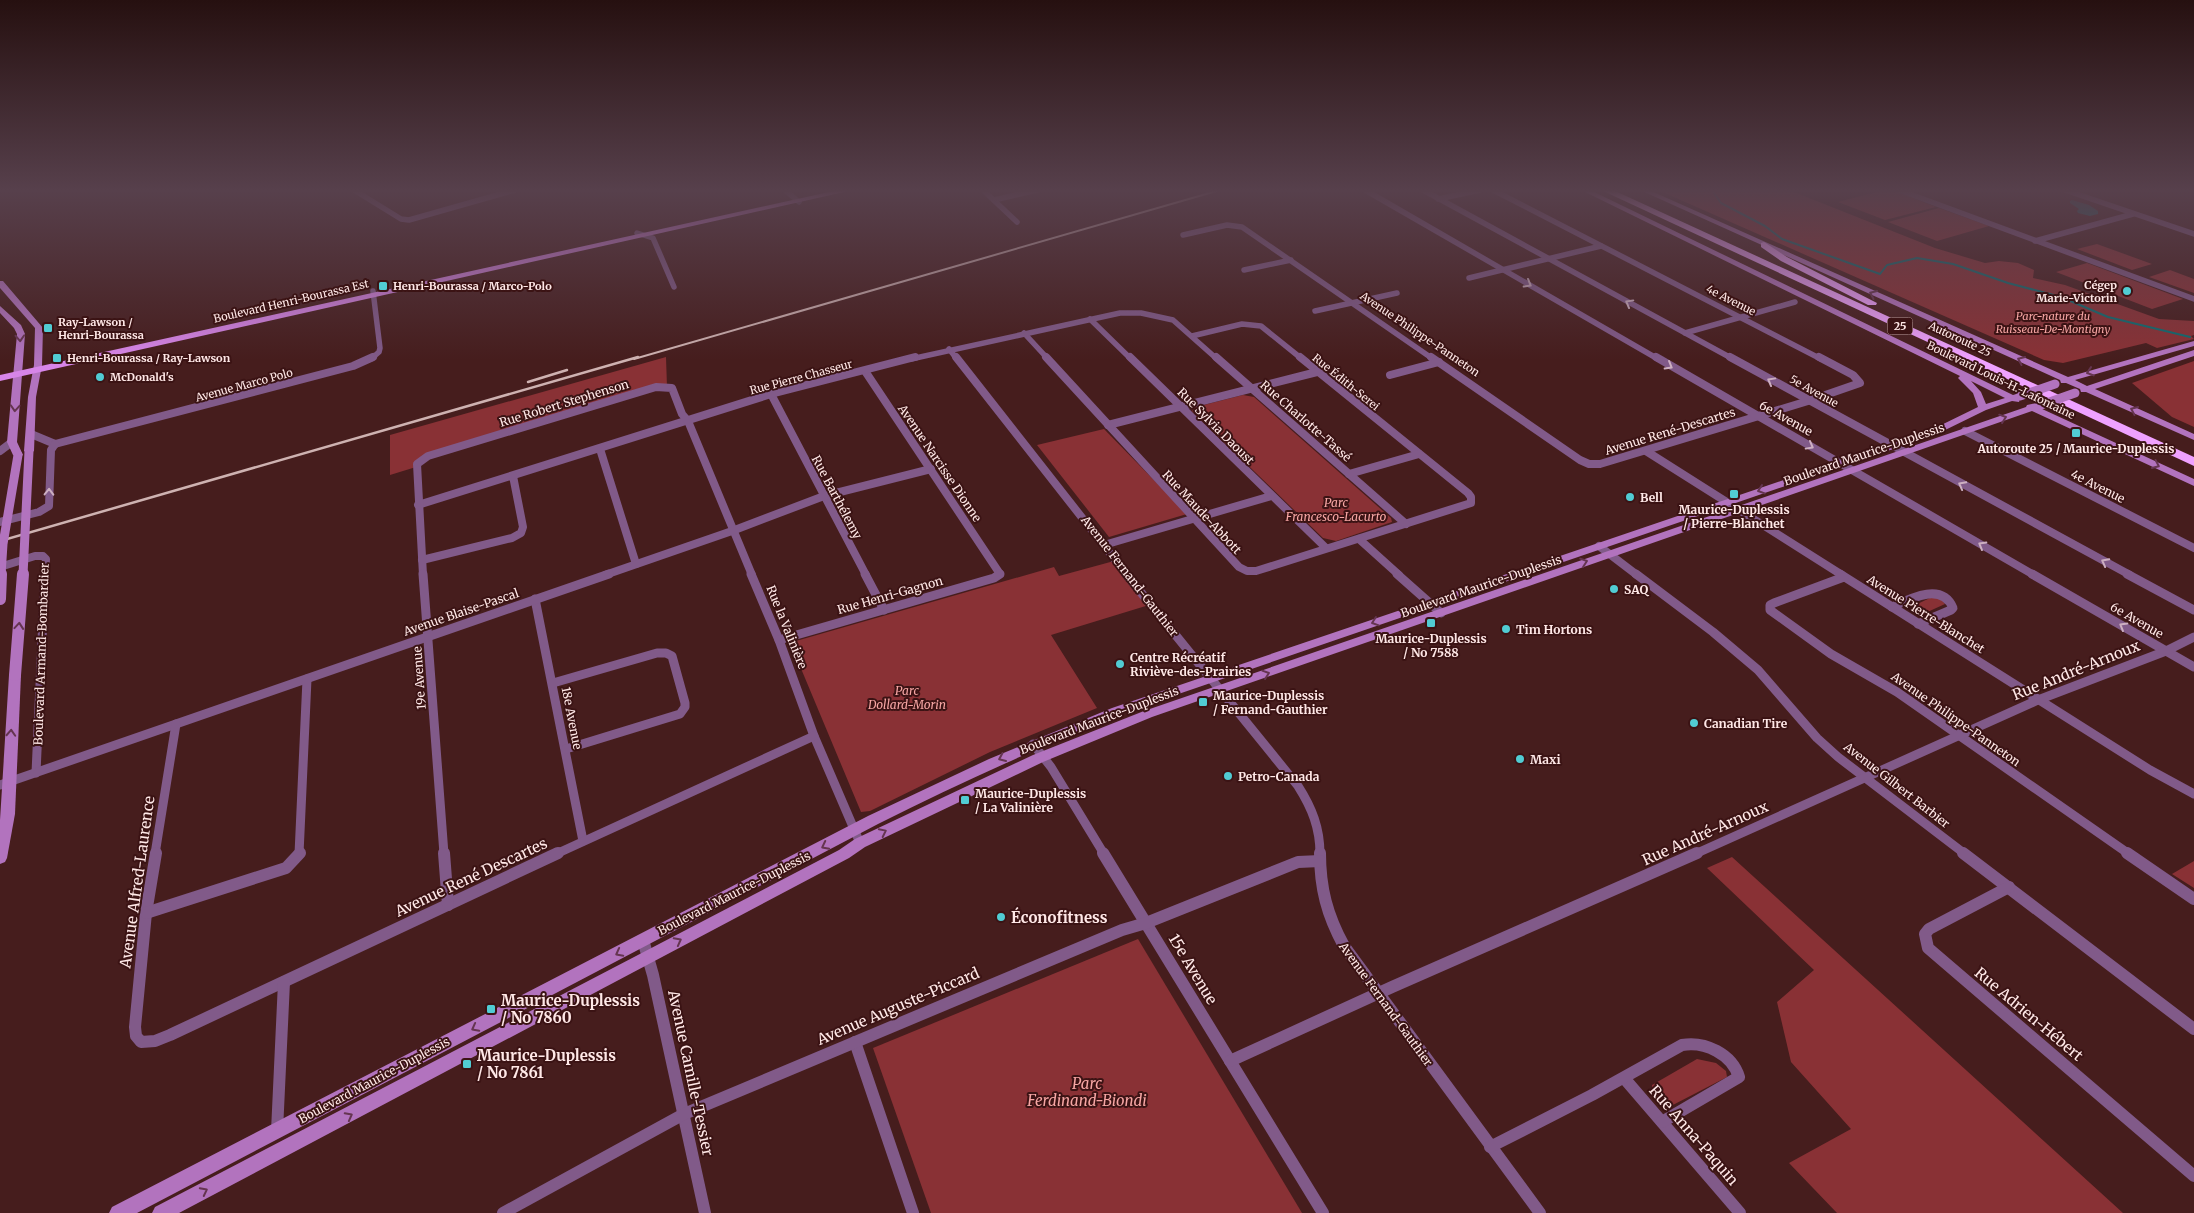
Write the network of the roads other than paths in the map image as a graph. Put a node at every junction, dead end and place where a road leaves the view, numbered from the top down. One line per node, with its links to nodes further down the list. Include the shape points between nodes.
1 (577, 247): 23 (main road, Boulevard Henri-Bourassa Est)
2 (591, 247): 23 (main road, Boulevard Henri-Bourassa Est)
3 (657, 247): 22 (street)
4 (1272, 247): 17 (street, Avenue Philippe-Panneton)
5 (1463, 247): 19 (street, 6e Avenue)
6 (1526, 247): 16 (street, 5e Avenue)
7 (1599, 247): 16 (street)
8 (1602, 247): 30 (street, 4e Avenue)
9 (1700, 247): 41 (street, Boulevard Louis-H.-Lafontaine)
10 (1707, 247): 77 (highway, via 2075,415)
11 (1727, 247): 77 (highway, Autoroute 25 / 25)
12 (1742, 247): 32 (highway, Autoroute 25 / 25)
13 (1766, 247): 32 (highway)
14 (1768, 247): 49 (street, Boulevard Louis-H.-Lafontaine, one-way to 14)
15 (2050, 247): 25 (street)
16 (1548, 259): 19 (street); 34 (street, 5e Avenue, one-way to 16)
17 (1291, 260): 18 (street); 27 (street, Avenue Philippe-Panneton)
18 (1244, 270)
19 (1503, 270): 20 (street); 58 (street, 6e Avenue, one-way to 58)
20 (1469, 278)
21 (0, 283): 40 (street, Boulevard Armand-Bombardier, via 39,328)
22 (674, 287)
23 (373, 293): 40 (main road, Boulevard Henri-Bourassa Est); 65 (street, Avenue Marco Polo, via 380,348 370,360)
24 (1397, 293): 27 (street)
25 (2194, 299)
26 (1795, 302): 30 (street)
27 (1353, 303): 29 (street); 39 (street, Avenue Philippe-Panneton)
28 (0, 308): 44 (street, Boulevard Armand-Bombardier, one-way to 44, via 21,334)
29 (1315, 311)
30 (1740, 317): 34 (street); 47 (street, 4e Avenue)
31 (1090, 319): 33 (street, Rue Pierre Chasseur); 35 (street, Rue Pierre Chasseur, via 1124,312 1148,314 1173,320); 55 (street, Rue Sylvia Daoust)
32 (1917, 327): 72 (highway, Autoroute 25 / 25)
33 (1024, 333): 37 (street, Rue Pierre Chasseur); 60 (street, Rue Maude-Abbott)
34 (1685, 333): 54 (street, 5e Avenue, one-way to 34)
35 (1192, 336): 45 (street, Rue Édith-Serei, via 1242,324 1257,325); 50 (street, Rue Charlotte-Tassé)
36 (2194, 343): 49 (street, Boulevard Maurice-Duplessis, one-way to 49)
37 (949, 349): 42 (street, Rue Pierre Chasseur); 94 (street, Avenue Fernand-Gauthier)
38 (2194, 353): 51 (street, Boulevard Maurice-Duplessis)
39 (1439, 362): 46 (street); 76 (street, Avenue Philippe-Panneton)
40 (37, 368): 44 (main road, Boulevard Henri-Bourassa Est); 62 (street, Boulevard Armand-Bombardier)
41 (1953, 370): 53 (street, Boulevard Louis-H.-Lafontaine); 57 (street, via 1976,392)
42 (865, 371): 52 (street, Rue Pierre Chasseur); 78 (street, Avenue Narcisse Dionne)
43 (0, 372): 44 (main road, Boulevard Henri-Bourassa Est)
44 (17, 372): 48 (main road, Boulevard Henri-Bourassa Est); 64 (street, Boulevard Armand-Bombardier, one-way to 64)
45 (1318, 372): 50 (street); 73 (street, Rue Édith-Serei)
46 (1390, 375)
47 (1853, 375): 54 (street, Avenue René-Descartes, via 1860,381 1857,385)
48 (0, 378)
49 (2066, 380): 51 (street, Boulevard Louis-H.-Lafontaine); 53 (street, Boulevard Maurice-Duplessis, bridge)
50 (1252, 389): 55 (street); 80 (street, Rue Charlotte-Tassé)
51 (2087, 389): 56 (street, Boulevard Maurice-Duplessis, bridge); 63 (street, Boulevard Louis-H.-Lafontaine, one-way to 51)
52 (771, 394): 59 (street, Rue Pierre Chasseur); 83 (street, Rue Barthélemy)
53 (2016, 397): 56 (street, Boulevard Louis-H.-Lafontaine); 57 (street, Boulevard Maurice-Duplessis)
54 (1808, 401): 58 (street, Avenue René-Descartes); 66 (street, 5e Avenue)
55 (1180, 406): 60 (street); 84 (street, Rue Sylvia Daoust)
56 (2036, 407): 61 (street, Boulevard Maurice-Duplessis, one-way to 56); 82 (street, Boulevard Louis-H.-Lafontaine, one-way to 82)
57 (1983, 408): 66 (street, Boulevard Maurice-Duplessis, via 1934,432)
58 (1757, 416): 69 (street, Avenue René-Descartes); 75 (street, 6e Avenue, one-way to 75)
59 (688, 421): 67 (street, Rue Pierre Chasseur); 74 (street, Rue Robert Stephenson, via 672,388 656,387); 92 (street, Rue la Valinière)
60 (1108, 425): 89 (street, Rue Maude-Abbott)
61 (1965, 431): 71 (street, Boulevard Maurice-Duplessis); 97 (street, 4e Avenue)
62 (31, 434): 65 (street); 70 (street, Boulevard Armand-Bombardier)
63 (2194, 438)
64 (12, 442): 68 (street); 70 (street, Boulevard Armand-Bombardier)
65 (55, 444): 90 (street, one-way to 65, via 39,512 49,506 51,450)
66 (1891, 446): 71 (street, 5e Avenue); 75 (street, Boulevard Maurice-Duplessis)
67 (600, 449): 81 (street, Rue Pierre Chasseur); 100 (street)
68 (0, 451)
69 (1646, 451): 76 (street, Avenue René-Descartes); 86 (street, Avenue Pierre-Blanchet)
70 (24, 453): 104 (street, Boulevard Armand-Bombardier, bridge, via 3,544); 117 (street, Boulevard Armand-Bombardier, one-way to 70, bridge, via 25,549)
71 (1904, 453): 79 (street, Boulevard Maurice-Duplessis); 109 (street, 5e Avenue, one-way to 71)
72 (2194, 453)
73 (1419, 454): 80 (street); 85 (street, Rue Édith-Serei, via 1468,493)
74 (428, 456): 87 (street, 19e Avenue, via 416,467)
75 (1840, 463): 79 (street, 6e Avenue); 86 (street, Boulevard Maurice-Duplessis, one-way to 86)
76 (1590, 464)
77 (2194, 464)
78 (932, 469): 83 (street, Avenue Blaise-Pascal); 102 (street, Avenue Narcisse Dionne)
79 (1852, 471): 88 (street, Boulevard Maurice-Duplessis); 115 (street, 6e Avenue, one-way to 79)
80 (1350, 474): 91 (street, Rue Charlotte-Tassé)
81 (513, 476): 87 (street, Rue Pierre Chasseur); 99 (street, via 523,527 521,533)
82 (2194, 483)
83 (824, 496): 92 (street, Avenue Blaise-Pascal); 108 (street, Rue Barthélemy)
84 (1271, 496): 89 (street); 96 (street, Rue Sylvia Daoust)
85 (1472, 500): 91 (street, Rue Maude-Abbott, via 1466,505)
86 (1726, 502): 88 (street, Avenue Pierre-Blanchet); 95 (street, Boulevard Maurice-Duplessis)
87 (418, 505): 99 (street, 19e Avenue)
88 (1738, 510): 98 (street, Boulevard Maurice-Duplessis); 103 (street, Avenue Pierre-Blanchet)
89 (1193, 518): 94 (street); 96 (street, Rue Maude-Abbott, via 1238,568 1247,571 1256,571)
90 (0, 522)
91 (1406, 524): 93 (street, Rue Maude-Abbott)
92 (732, 531): 100 (street, Avenue Blaise-Pascal); 114 (street, Rue la Valinière)
93 (1359, 539): 96 (street, Rue Maude-Abbott); 106 (street)
94 (1104, 545): 120 (street, Avenue Fernand-Gauthier)
95 (1598, 546): 98 (street, Avenue Gilbert Barbier); 106 (street, Boulevard Maurice-Duplessis)
96 (1326, 548)
97 (2194, 548)
98 (1609, 554): 110 (street, Boulevard Maurice-Duplessis, one-way to 98); 128 (street, Avenue Gilbert Barbier, via 1731,646 1758,670 1817,738)
99 (422, 560): 112 (street, 19e Avenue)
100 (636, 564): 105 (street, Avenue Blaise-Pascal)
101 (0, 567): 127 (street, Boulevard Armand-Bombardier, via 35,556 43,556 46,560)
102 (997, 567): 108 (street, Rue Henri-Gagnon, via 1000,574 994,578)
103 (1844, 577): 107 (street, Avenue Pierre-Blanchet); 124 (street, Avenue Philippe-Panneton, via 1774,603 1770,610 1824,650 1897,692)
104 (0, 599)
105 (535, 599): 112 (street, Avenue Blaise-Pascal); 119 (street, 18e Avenue)
106 (1430, 603): 110 (street); 120 (street, Boulevard Maurice-Duplessis, one-way to 120)
107 (1892, 606): 111 (street, Avenue Pierre-Blanchet); 111 (street, via 1926,593 1943,596 1951,602 1954,608)
108 (884, 610): 114 (street, Rue Henri-Gagnon)
109 (2194, 610)
110 (1441, 613): 120 (street, Boulevard Maurice-Duplessis, one-way to 110)
111 (1918, 624): 121 (street, Avenue Pierre-Blanchet)
112 (428, 635): 118 (street, Avenue Blaise-Pascal); 137 (street, 19e Avenue)
113 (2194, 637): 115 (street, Rue André-Arnoux)
114 (779, 640): 123 (street, Rue la Valinière)
115 (2166, 651): 116 (street, 6e Avenue); 121 (street, Rue André-Arnoux)
116 (2194, 667)
117 (15, 675): 129 (street, Boulevard Armand-Bombardier, one-way to 117)
118 (307, 679): 122 (street, Avenue Blaise-Pascal); 138 (street, via 299,855 286,868)
119 (553, 682): 125 (street, 18e Avenue); 125 (street, via 666,653 672,656 685,703 680,714)
120 (1216, 684): 126 (street, Boulevard Maurice-Duplessis, via 1126,722); 134 (street, Avenue Fernand-Gauthier, via 1307,800 1318,824)
121 (2038, 700): 124 (street, Rue André-Arnoux); 130 (street, Avenue Pierre-Blanchet)
122 (176, 724): 127 (street, Avenue Blaise-Pascal); 138 (street, Avenue Alfred-Laurence)
123 (814, 736): 131 (street, Rue la Valinière); 132 (street, Avenue René Descartes)
124 (1959, 736): 128 (street, Rue André-Arnoux); 136 (street, Avenue Philippe-Panneton)
125 (566, 749): 132 (street, 18e Avenue)
126 (1037, 750): 131 (street, Boulevard Maurice-Duplessis); 139 (street, 15e Avenue, via 1051,767)
127 (36, 772): 129 (street, Avenue Blaise-Pascal)
128 (1867, 778): 135 (street, Avenue Gilbert Barbier); 143 (street, Rue André-Arnoux)
129 (5, 783): 133 (street, Boulevard Armand-Bombardier, via 8,814)
130 (2194, 794)
131 (858, 837): 140 (street, Boulevard Maurice-Duplessis, one-way to 140); 141 (street, Boulevard Maurice-Duplessis, one-way to 131)
132 (582, 841): 137 (street, Avenue René Descartes)
133 (0, 858)
134 (1320, 861): 139 (street, Avenue Auguste-Piccard, via 1298,862); 143 (street, Avenue Fernand-Gauthier, via 1321,885 1331,922)
135 (2009, 887): 144 (street, Avenue Gilbert Barbier); 153 (street, Rue Adrien-Hébert, via 1929,929 1925,934 1928,948)
136 (2194, 899)
137 (448, 905): 142 (street, Avenue René Descartes)
138 (146, 913): 145 (street, Avenue Alfred-Laurence, via 135,1027)
139 (1146, 922): 146 (street, Avenue Auguste-Piccard); 147 (street, 15e Avenue)
140 (643, 940): 141 (street, Avenue Camille-Tessier); 151 (street, Boulevard Maurice-Duplessis, one-way to 151)
141 (648, 957): 149 (street, Avenue Camille-Tessier); 156 (street, Boulevard Maurice-Duplessis, one-way to 141)
142 (284, 982): 145 (street, Avenue René Descartes, via 156,1041); 151 (street)
143 (1377, 994): 147 (street, Rue André-Arnoux); 152 (street, Avenue Fernand-Gauthier)
144 (2194, 1029)
145 (141, 1042)
146 (855, 1042): 149 (street, Avenue Auguste-Piccard); 159 (street)
147 (1230, 1061): 160 (street, 15e Avenue)
148 (1624, 1078): 150 (street, Rue Anna-Paquin); 150 (street, via 1685,1045 1697,1045 1729,1060 1739,1078); 152 (street)
149 (684, 1114): 157 (street, Avenue Auguste-Piccard); 158 (street, Avenue Camille-Tessier)
150 (1662, 1122): 162 (street, Rue Anna-Paquin)
151 (277, 1131): 154 (street, Boulevard Maurice-Duplessis)
152 (1490, 1147): 161 (street, Avenue Fernand-Gauthier)
153 (2194, 1176)
154 (141, 1207): 155 (street, Boulevard Maurice-Duplessis)
155 (118, 1213)
156 (161, 1213)
157 (503, 1213)
158 (705, 1213)
159 (913, 1213)
160 (1322, 1213)
161 (1540, 1213)
162 (1740, 1213)

